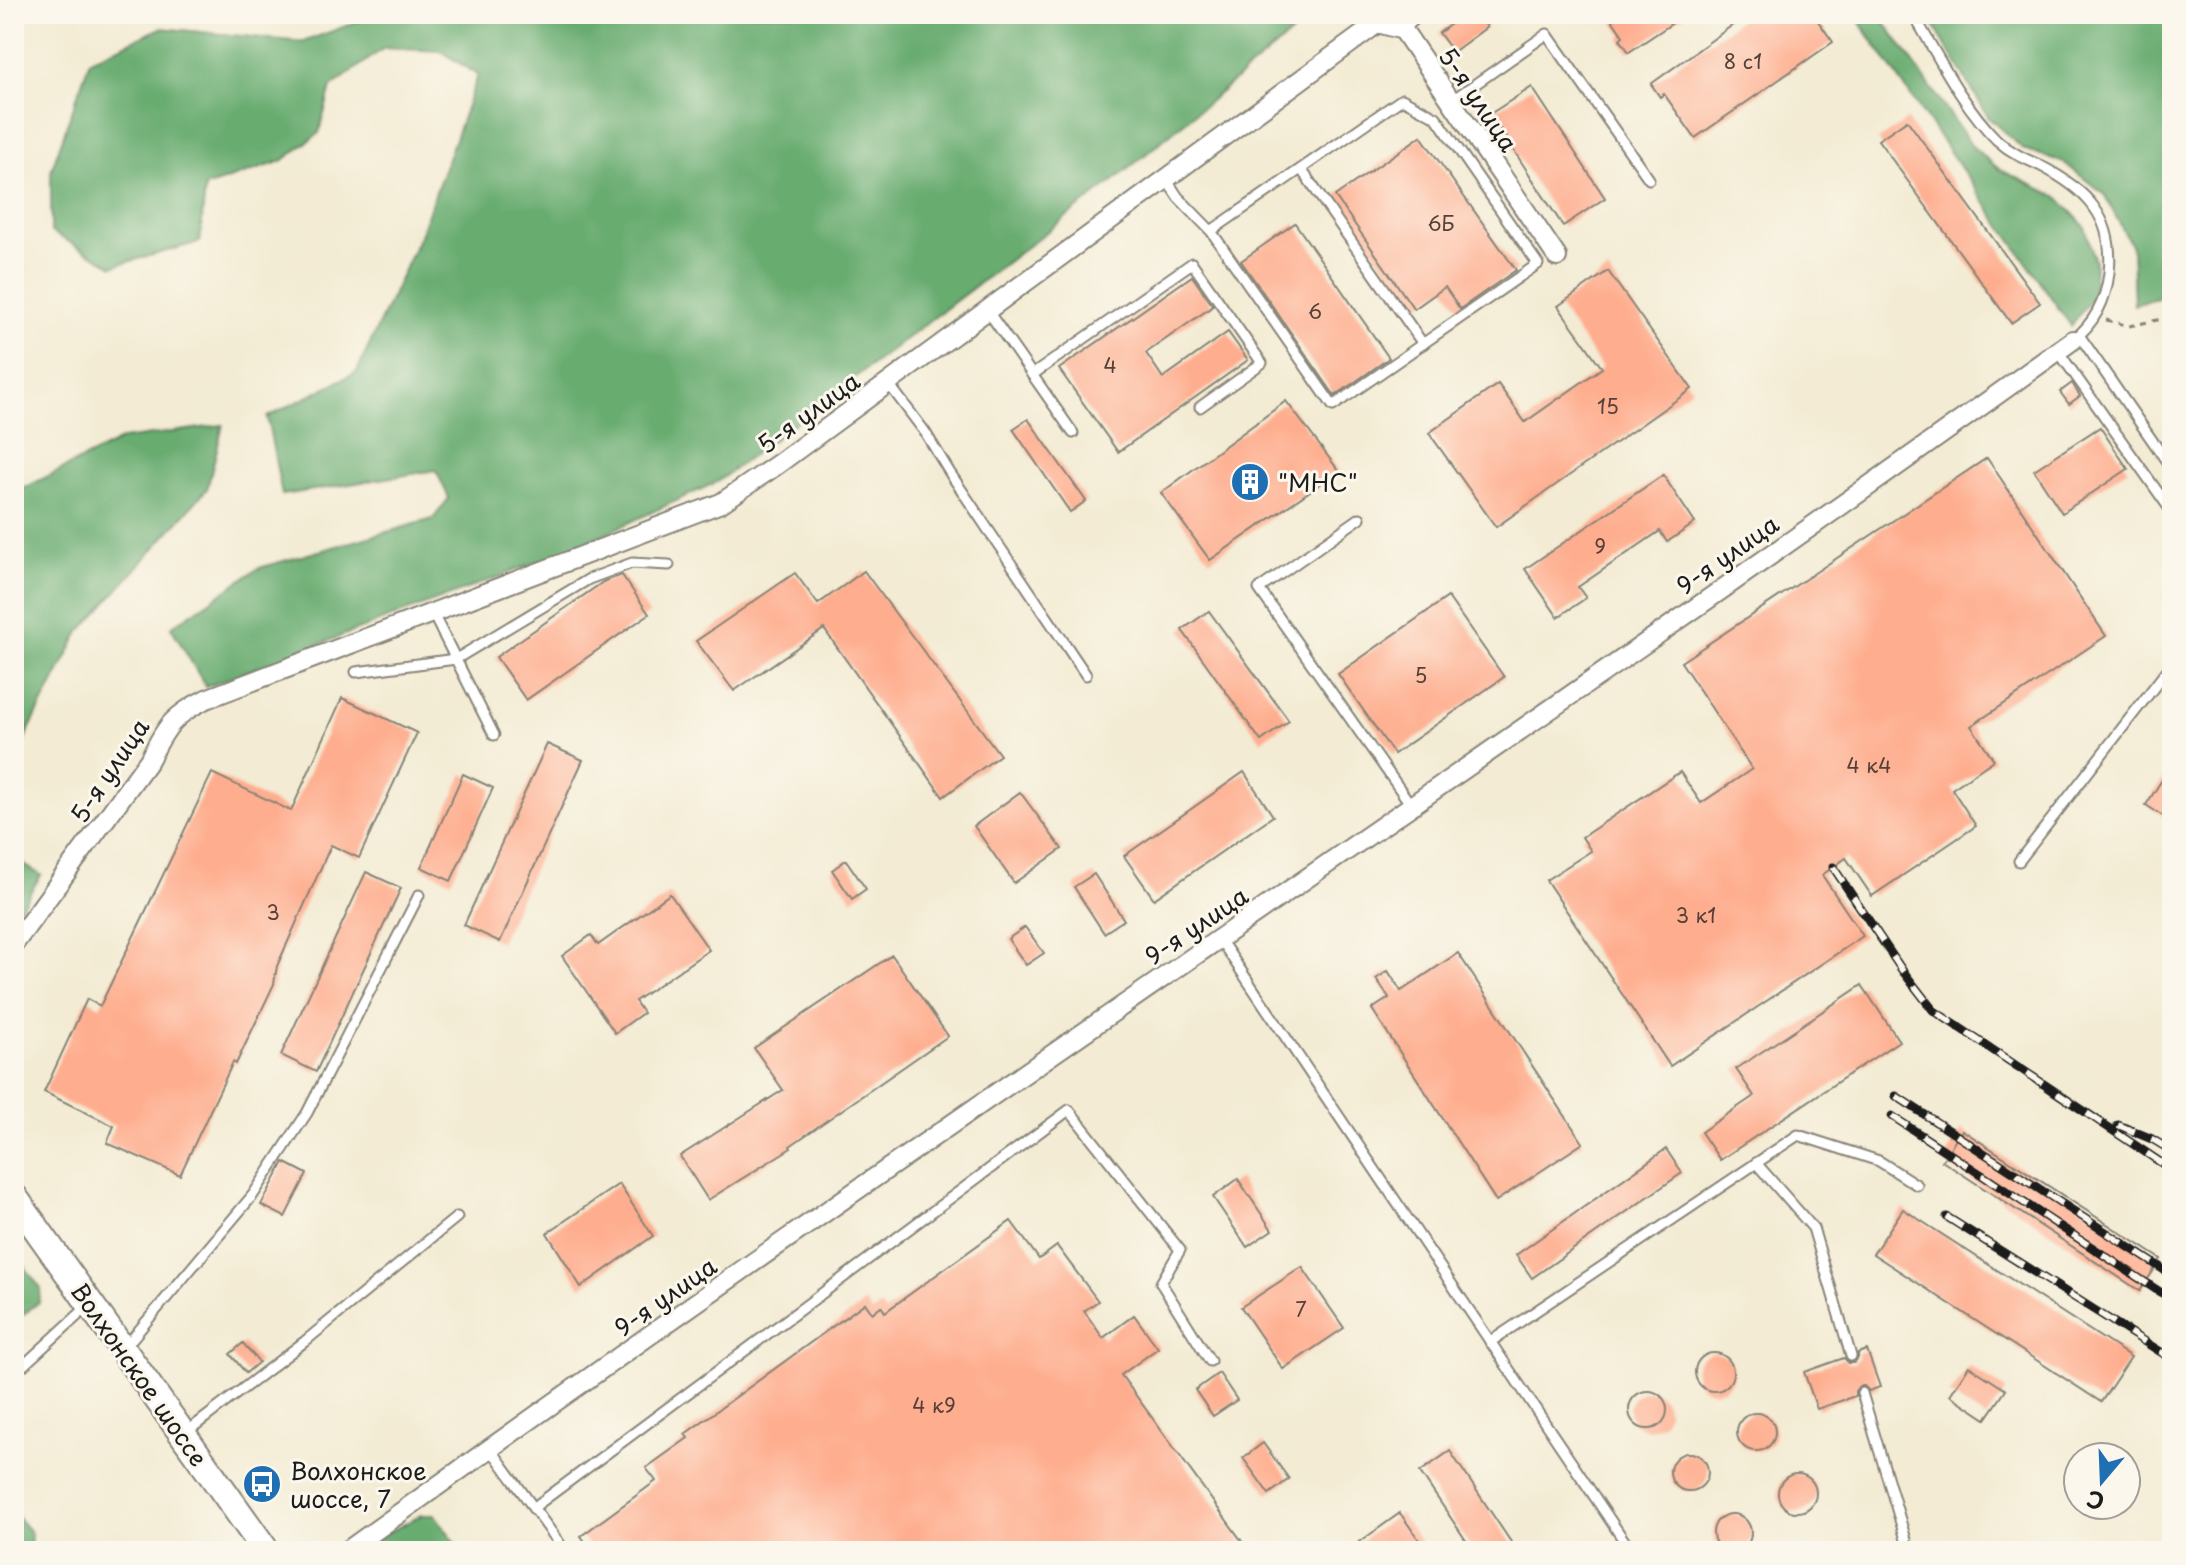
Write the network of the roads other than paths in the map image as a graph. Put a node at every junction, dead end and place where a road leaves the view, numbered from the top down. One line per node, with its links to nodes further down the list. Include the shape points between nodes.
1 (1421, 14): 3 (lane)
2 (1913, 14): 11 (lane, via 1959,91 1996,139 2066,180 2101,215 2110,240 2106,294 2095,317)
3 (1403, 30): 4 (street, 5-я улица); 6 (street, 5-я улица, via 1378,23)
4 (1451, 101): 7 (lane, via 1547,34); 9 (street, 5-я улица)
5 (1301, 169): 8 (lane); 12 (lane); 12 (lane, via 1402,99 1436,117 1538,264)
6 (1166, 179): 8 (lane); 10 (street, 5-я улица)
7 (1649, 179)
8 (1211, 231): 12 (lane, via 1333,406)
9 (1557, 257)
10 (987, 310): 13 (lane); 14 (street, 5-я улица)
11 (2070, 342): 17 (lane); 18 (lane); 27 (street, 9-я улица)
12 (1423, 344)
13 (1032, 375): 15 (lane, via 1192,263 1262,363); 16 (lane)
14 (888, 383): 21 (street, 5-я улица, via 721,503); 25 (lane)
15 (1200, 407)
16 (1073, 433)
17 (2172, 469)
18 (2172, 512)
19 (1360, 518): 27 (lane, via 1259,589)
20 (669, 565): 22 (lane, via 632,563 589,579)
21 (432, 612): 22 (lane); 31 (street, 5-я улица, via 183,710)
22 (456, 659): 24 (lane); 26 (lane)
23 (2172, 664): 28 (lane)
24 (356, 672)
25 (1086, 675)
26 (494, 735)
27 (1411, 805): 30 (street, 9-я улица)
28 (2019, 861)
29 (419, 895): 38 (lane, via 307,1113 253,1195)
30 (1219, 938): 37 (lane); 44 (street, 9-я улица)
31 (14, 944)
32 (1756, 1163): 33 (lane, via 1798,1135 1879,1161); 37 (lane); 39 (lane, via 1813,1228)
33 (1917, 1185)
34 (14, 1197): 36 (main road, Волхонское шоссе)
35 (457, 1217): 43 (lane)
36 (90, 1305): 38 (main road, Волхонское шоссе); 41 (lane)
37 (1490, 1342): 49 (lane)
38 (123, 1350): 43 (main road, Волхонское шоссе)
39 (1851, 1356)
40 (1210, 1361): 45 (lane, via 1161,1283 1180,1250 1069,1110)
41 (14, 1374)
42 (1862, 1393): 50 (lane, via 1907,1543)
43 (182, 1435): 46 (main road, Волхонское шоссе)
44 (490, 1448): 45 (lane); 47 (street, 9-я улица)
45 (533, 1508): 48 (lane)
46 (266, 1551)
47 (347, 1551)
48 (565, 1551)
49 (1631, 1551)
50 (1896, 1551)

